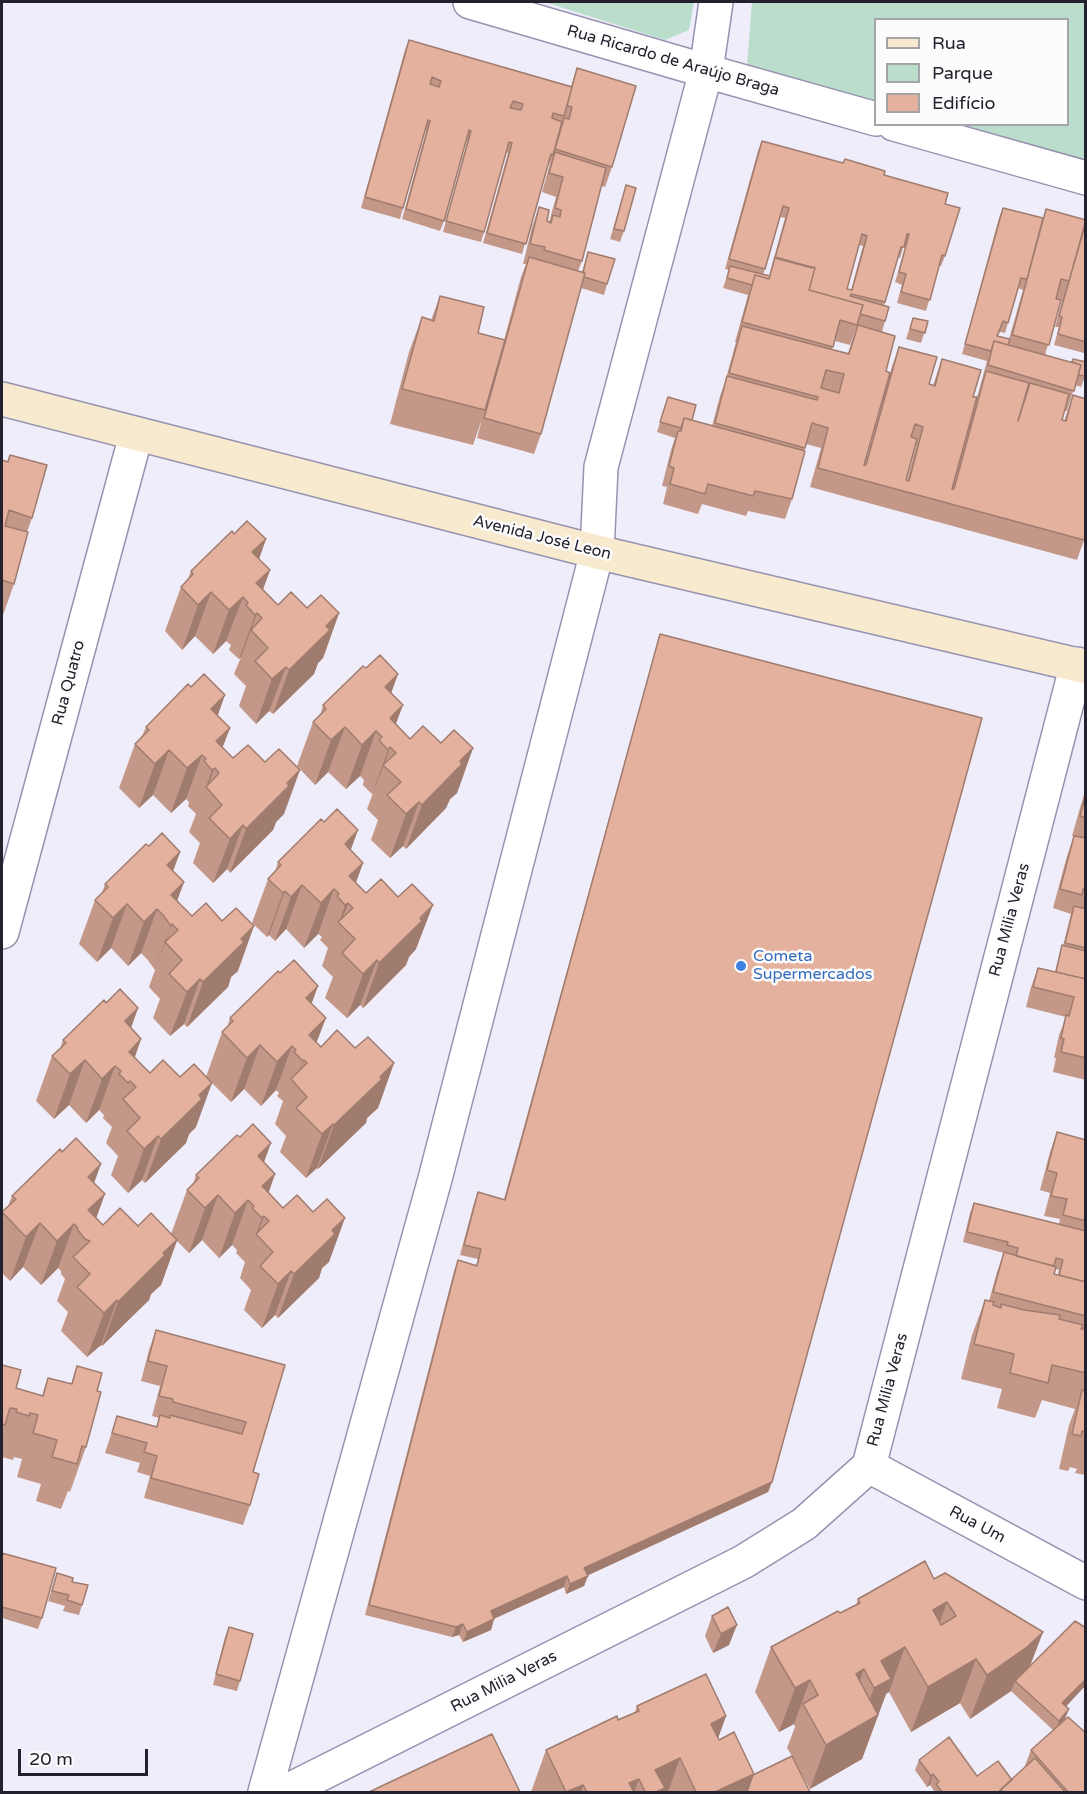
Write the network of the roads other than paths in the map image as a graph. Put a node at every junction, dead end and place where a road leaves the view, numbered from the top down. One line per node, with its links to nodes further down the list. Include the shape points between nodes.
1 (470, 2): 3 (street, Rua Ricardo de Araújo Braga)
2 (716, 2): 3 (street)
3 (706, 71): 4 (street, Rua Ricardo de Araújo Braga); 9 (street, via 601,467)
4 (874, 118)
5 (901, 126): 6 (street)
6 (1086, 178)
7 (2, 399): 8 (main road, Avenida José Leon)
8 (136, 435): 9 (main road, Avenida José Leon); 11 (street, Rua Quatro)
9 (597, 552): 10 (main road, Avenida José Leon); 14 (street, via 435,1179)
10 (1081, 665): 12 (street, Rua Milia Veras)
11 (2, 932)
12 (868, 1466): 13 (street, Rua Um); 15 (street, Rua Milia Veras, via 804,1524 743,1562)
13 (1086, 1583)
14 (265, 1792)
15 (285, 1792)

